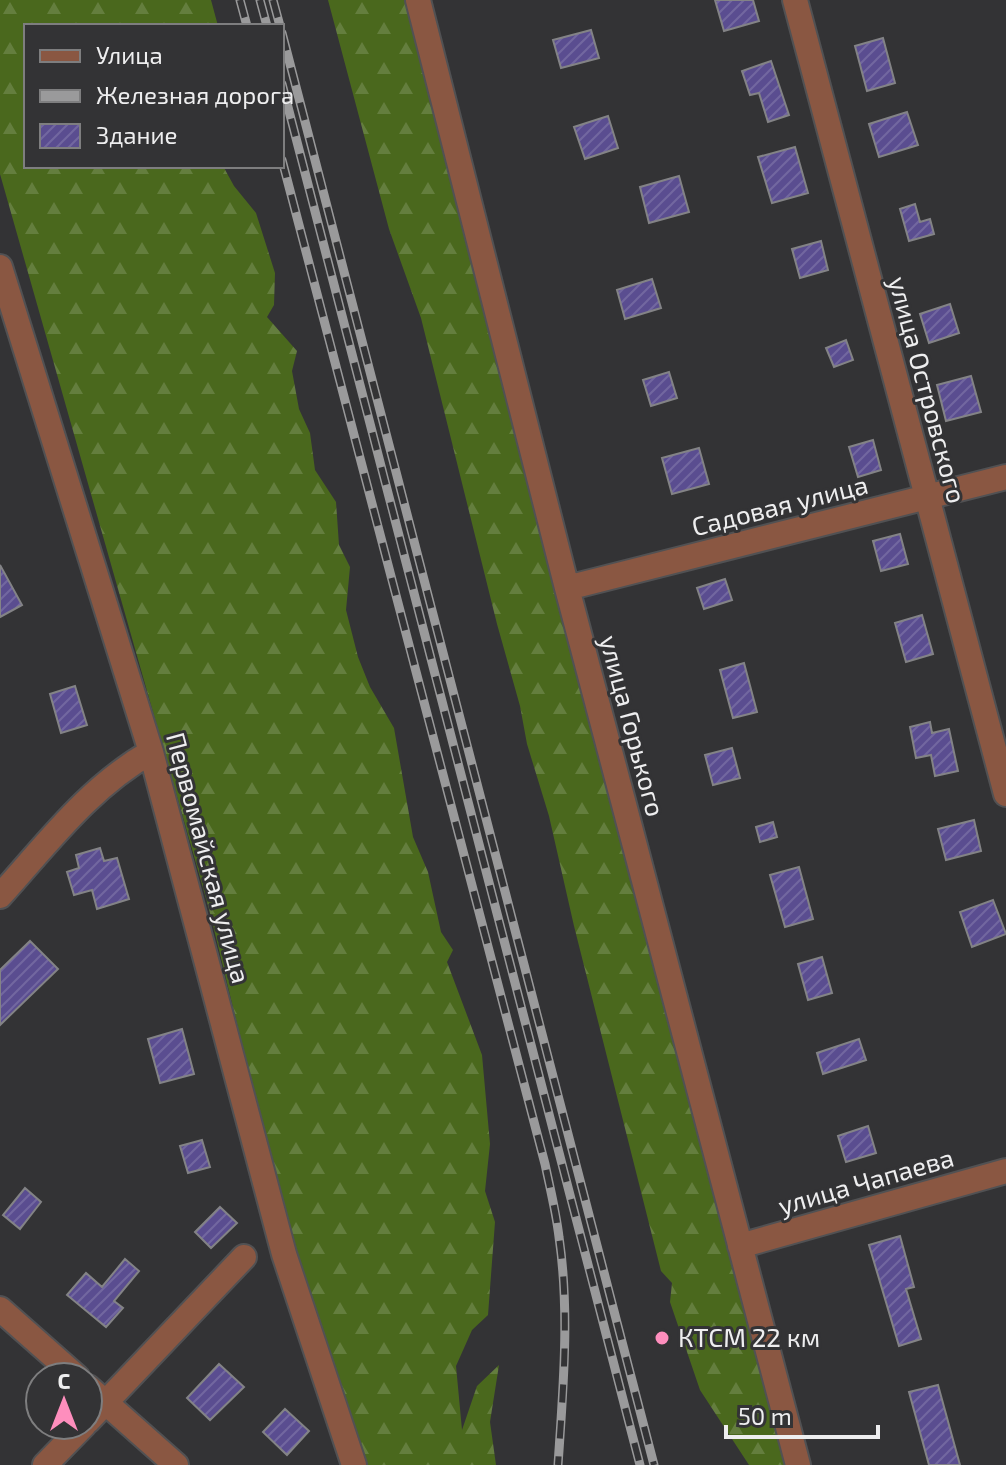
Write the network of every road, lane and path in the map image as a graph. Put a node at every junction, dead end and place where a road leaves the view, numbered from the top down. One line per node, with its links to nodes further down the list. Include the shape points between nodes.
1 (418, 0): 7 (street, улица Горького)
2 (795, 0): 6 (street, улица Островского)
3 (0, 267): 4 (street, Первомайская улица)
4 (5, 305): 8 (street, Первомайская улица)
5 (1006, 477): 6 (street, Садовая улица)
6 (927, 498): 7 (street, Садовая улица); 9 (street, улица Островского)
7 (567, 588): 12 (street, улица Горького)
8 (151, 752): 10 (street, via 90,795); 21 (street, Первомайская улица, via 284,1254)
9 (1006, 794)
10 (0, 896)
11 (1006, 1171): 12 (street, улица Чапаева)
12 (740, 1246): 22 (street, улица Горького)
13 (244, 1257): 16 (street)
14 (0, 1309): 15 (street)
15 (59, 1361)
16 (104, 1387)
17 (104, 1400): 20 (street)
18 (68, 1441): 19 (street)
19 (45, 1465)
20 (176, 1465)
21 (354, 1465)
22 (798, 1465)

